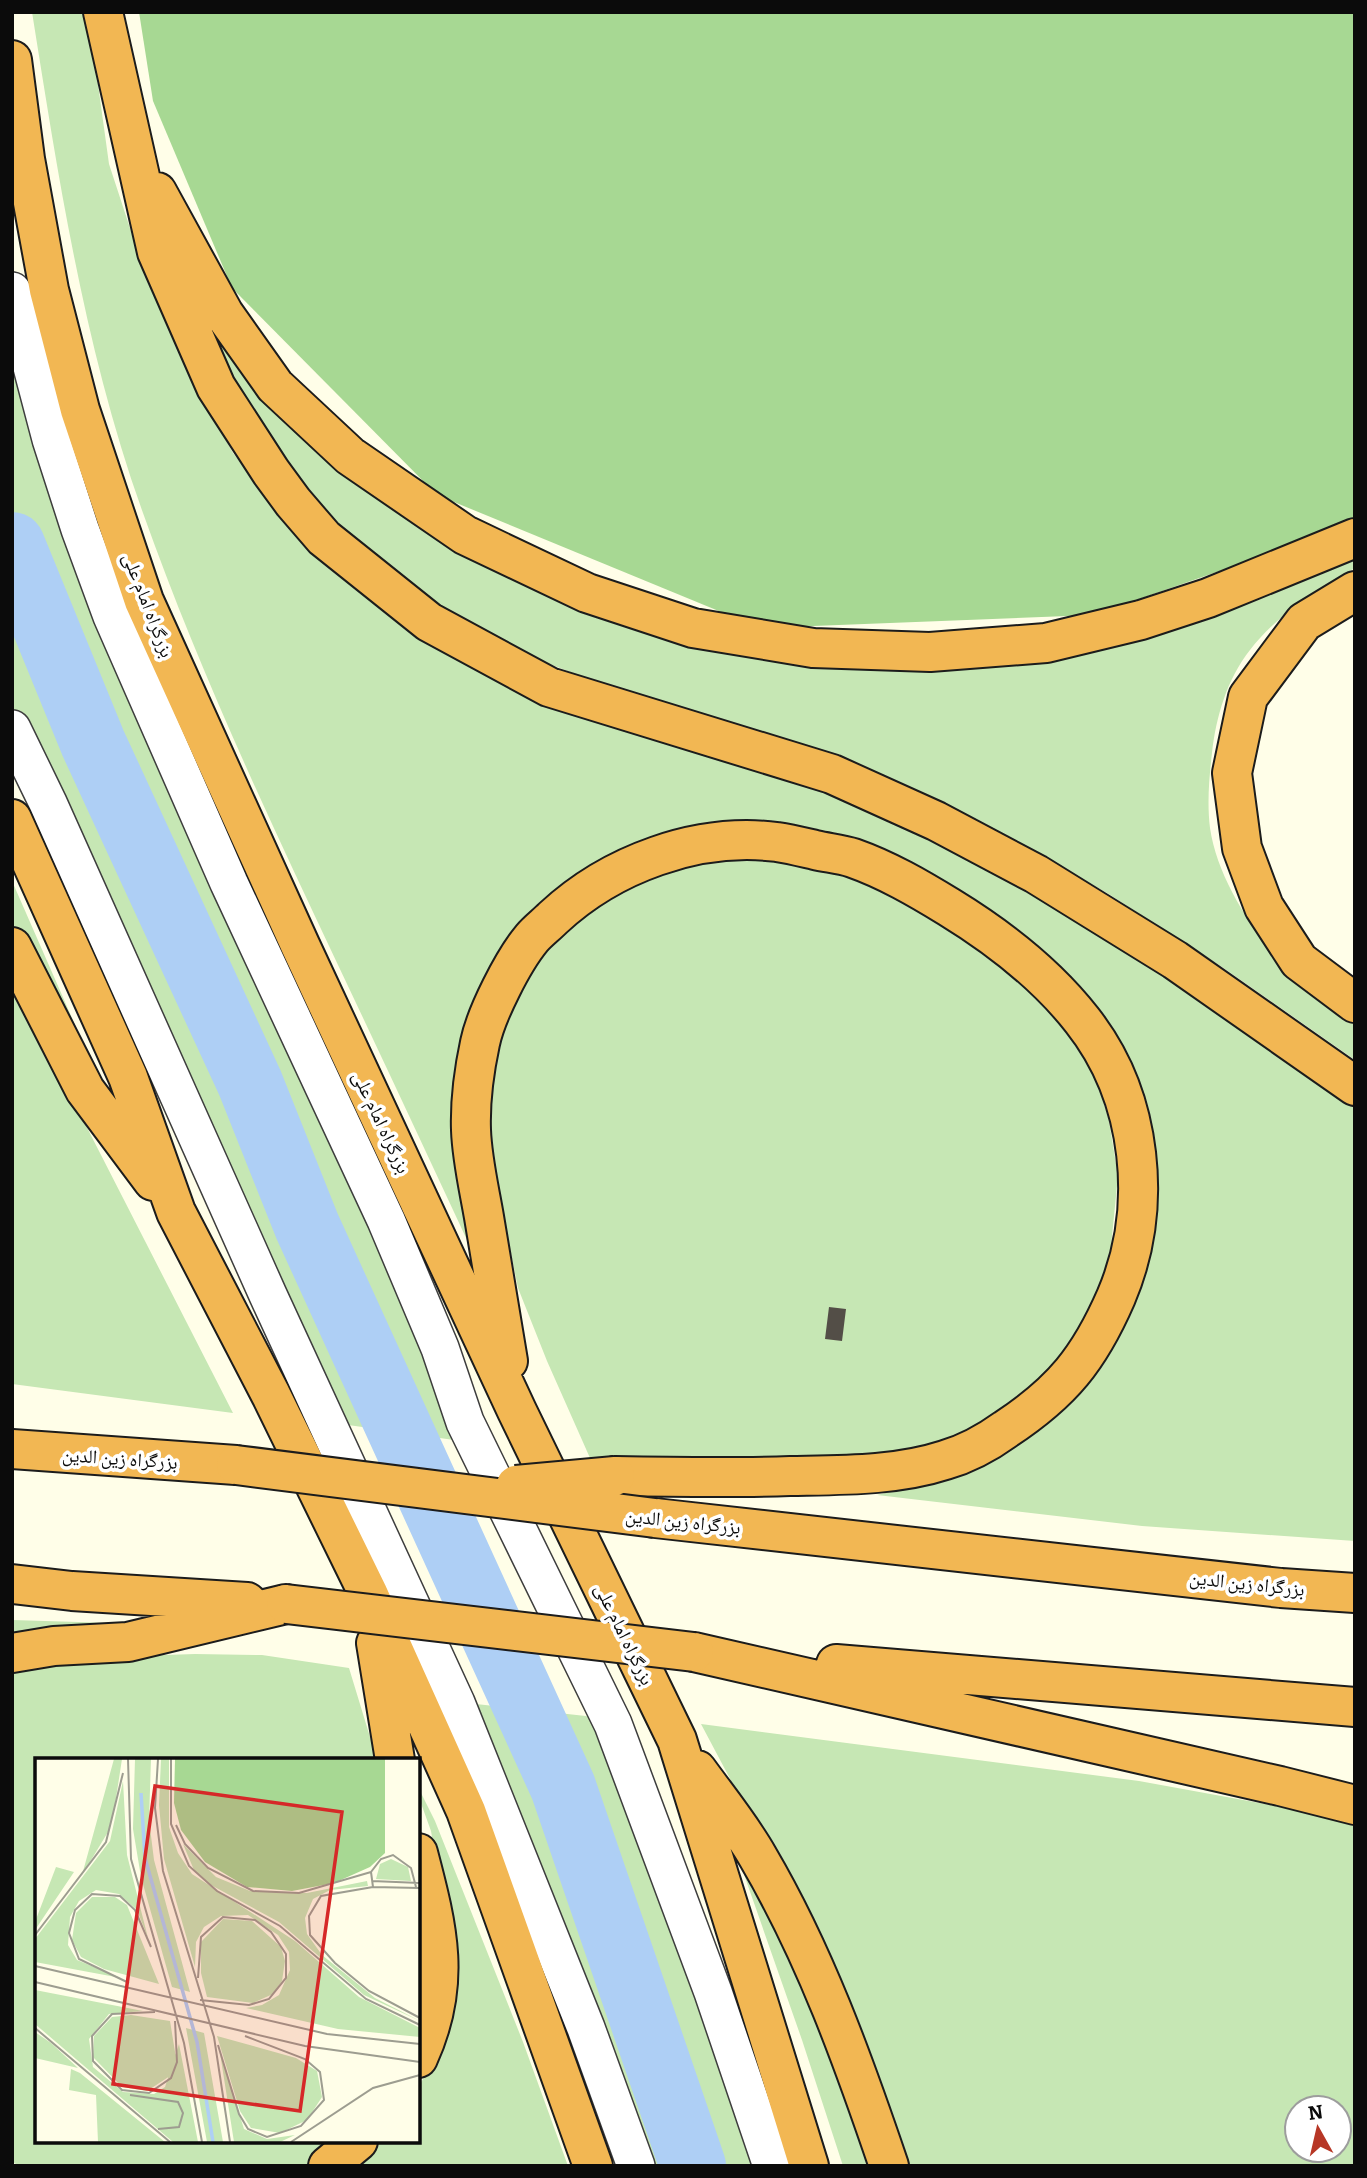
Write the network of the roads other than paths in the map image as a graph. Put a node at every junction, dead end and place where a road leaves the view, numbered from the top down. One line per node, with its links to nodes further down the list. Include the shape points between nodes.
1 (103, 12): 3 (highway)
2 (12, 60): 13 (highway, بزرگراه امام علی, via 49,290 80,410 144,601)
3 (130, 141): 5 (highway, via 224,314 275,386 350,456 464,534 587,593 693,628 813,648 930,652 1046,643 1208,598); 11 (highway, via 157,252 216,387 278,482 324,538 429,622 550,687 832,774 936,821 1035,874 1175,960)
4 (12, 291): 32 (lane, via 51,439 112,616 229,883 391,1232 440,1348 465,1422 613,1724 704,1966)
5 (1355, 538)
6 (1355, 591): 10 (highway, via 1304,622 1248,696 1232,773 1242,848 1264,907 1299,961)
7 (12, 729): 31 (lane, via 456,1703)
8 (12, 819): 12 (highway, via 128,1077)
9 (12, 947): 12 (highway, via 85,1090)
10 (1355, 1003)
11 (1355, 1086)
12 (176, 1212): 18 (highway)
13 (517, 1411): 15 (highway, bridge, via 471,1131 472,1089 481,1036 500,989 531,939 572,901 622,870 680,848 729,841 775,842 850,857 908,882 981,926 1041,975 1081,1018 1111,1066 1131,1128 1139,1216 1119,1290 1087,1354 1063,1385 1035,1410 991,1440 945,1460 895,1470 853,1475 615,1476); 23 (highway, بزرگراه امام علی)
14 (22, 1445): 15 (highway, بزرگراه زین الدین, bridge, via 236,1465)
15 (446, 1492): 17 (highway, بزرگراه زین الدین, bridge, via 1281,1588)
16 (12, 1584): 19 (highway)
17 (1355, 1592)
18 (368, 1593): 24 (highway); 30 (highway, via 466,1811)
19 (286, 1604): 20 (highway, bridge); 21 (highway, via 128,1642)
20 (694, 1651): 22 (highway); 25 (highway)
21 (12, 1653)
22 (1355, 1707)
23 (677, 1740): 33 (highway, بزرگراه امام علی); 34 (highway, via 757,1855 803,1941)
24 (395, 1758)
25 (1355, 1805)
26 (420, 1860): 27 (highway, via 440,1951 435,2006)
27 (420, 2054)
28 (356, 2143): 29 (highway)
29 (328, 2166)
30 (593, 2166)
31 (636, 2166)
32 (772, 2166)
33 (808, 2166)
34 (889, 2166)

